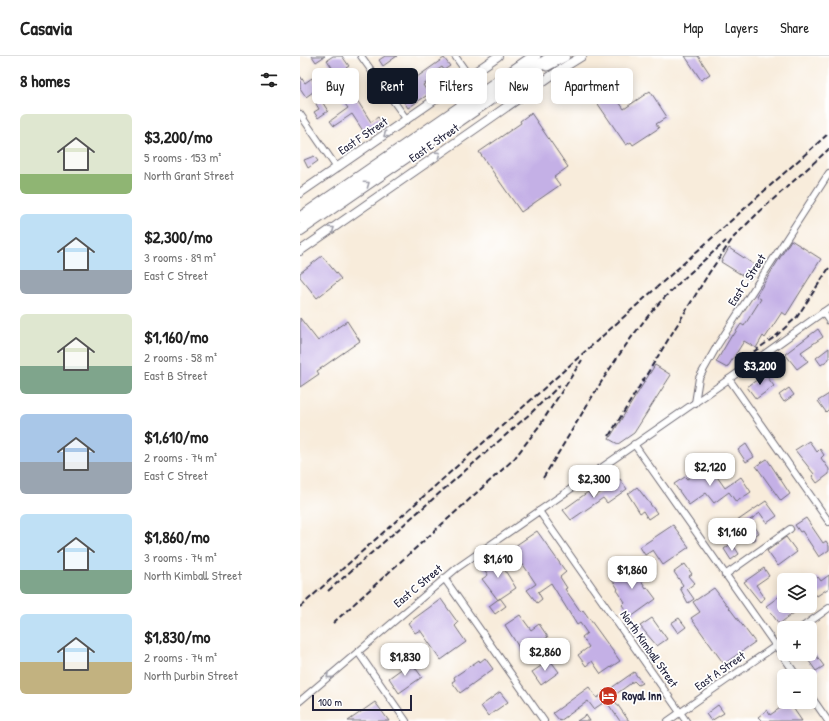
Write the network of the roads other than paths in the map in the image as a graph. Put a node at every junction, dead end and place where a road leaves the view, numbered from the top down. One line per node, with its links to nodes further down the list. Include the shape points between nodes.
1 (361, 56): 14 (street)
2 (455, 56): 9 (street)
3 (498, 56): 10 (main road, East F Street)
4 (528, 56): 11 (highway)
5 (535, 56): 11 (highway)
6 (552, 56): 11 (highway)
7 (564, 56): 11 (highway)
8 (582, 56): 20 (main road, East E Street, one-way to 8)
9 (463, 68)
10 (481, 68)
11 (492, 92): 18 (highway); 19 (highway, one-way to 11)
12 (430, 104): 14 (main road, East F Street)
13 (300, 114): 15 (street)
14 (407, 120): 15 (main road, East F Street, one-way to 15)
15 (337, 168): 17 (main road, East F Street)
16 (829, 173): 25 (street, East C Street, via 717,346 699,378)
17 (300, 193)
18 (300, 218)
19 (300, 230)
20 (300, 251)
21 (829, 308): 22 (street, East C Street)
22 (823, 312): 23 (street); 24 (street, East C Street)
23 (829, 321)
24 (730, 379): 25 (street, East C Street); 28 (street)
25 (696, 403): 26 (street, East C Street)
26 (634, 444): 27 (street, East C Street); 30 (street)
27 (539, 511): 31 (street, East C Street); 39 (street, North Kimball Street)
28 (829, 522)
29 (790, 528): 30 (street)
30 (725, 575): 34 (street)
31 (444, 578): 35 (street, East C Street); 41 (street)
32 (829, 608): 33 (street)
33 (811, 621)
34 (775, 646): 36 (street); 39 (street, East A Street)
35 (358, 652): 37 (street, East C Street, one-way to 37); 40 (street)
36 (792, 669)
37 (300, 701)
38 (817, 705): 44 (street)
39 (680, 712): 42 (street, East A Street); 43 (street, North Kimball Street)
40 (406, 721)
41 (544, 721)
42 (668, 721)
43 (686, 721)
44 (828, 721)

